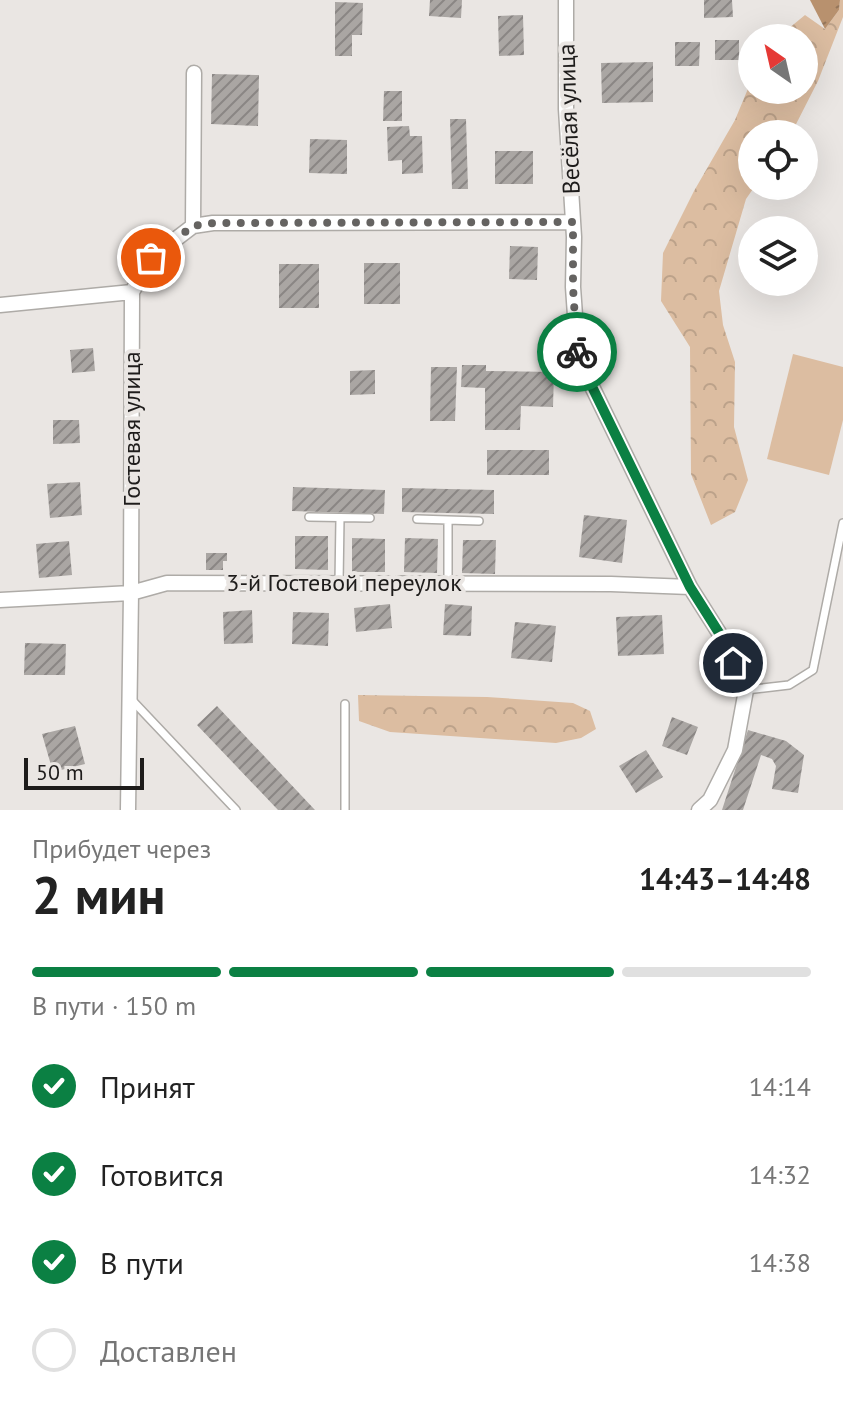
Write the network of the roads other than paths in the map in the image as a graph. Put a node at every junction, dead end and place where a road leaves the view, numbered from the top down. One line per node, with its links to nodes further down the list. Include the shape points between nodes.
1 (566, 0): 3 (street, Весёлая улица)
2 (194, 73): 4 (street)
3 (573, 222): 4 (street); 16 (street, Весёлая улица, via 578,358)
4 (193, 226): 5 (street, Гостевая улица, via 151,258)
5 (132, 292): 6 (street); 17 (street, Гостевая улица)
6 (0, 305)
7 (309, 517): 8 (lane)
8 (340, 518): 9 (lane); 14 (lane)
9 (370, 518)
10 (417, 519): 11 (lane)
11 (448, 520): 12 (lane); 15 (lane)
12 (479, 521)
13 (843, 523): 19 (lane, via 813,670 789,685)
14 (339, 583): 15 (street, 3-й Гостевой переулок); 17 (street, 3-й Гостевой переулок, via 167,583)
15 (448, 583): 16 (street, 3-й Гостевой переулок)
16 (690, 587): 19 (street, Весёлая улица)
17 (131, 593): 18 (street, 3-й Гостевой переулок); 20 (street, Гостевая улица)
18 (0, 600)
19 (746, 690): 25 (street, via 735,750 710,800)
20 (130, 698): 22 (street, Гостевая улица); 23 (lane)
21 (345, 704): 24 (lane)
22 (128, 810)
23 (236, 810)
24 (345, 810)
25 (699, 810)

